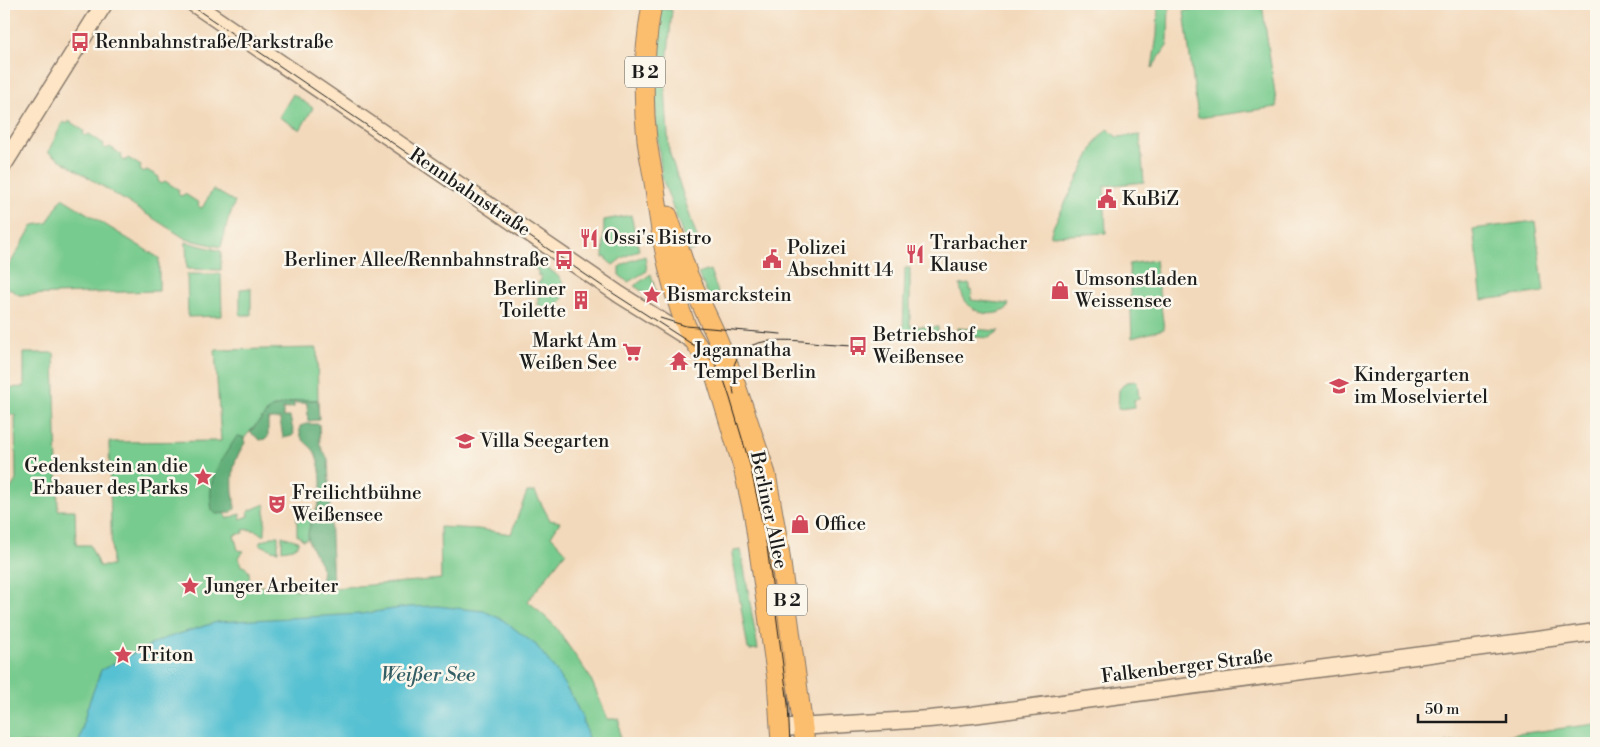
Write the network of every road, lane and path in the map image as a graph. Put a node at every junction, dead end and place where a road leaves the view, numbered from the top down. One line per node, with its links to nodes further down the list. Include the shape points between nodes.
1 (104, 4): 4 (street)
2 (194, 4): 6 (street, Rennbahnstraße)
3 (652, 4): 5 (main road, Berliner Allee / B 2, via 647,32 644,102)
4 (4, 164)
5 (653, 174): 6 (main road, Berliner Allee / B 2, via 670,274); 7 (main road, Berliner Allee / B 2, via 688,275)
6 (694, 342): 7 (main road, Rennbahnstraße, via 722,364); 10 (main road, Berliner Allee / B 2, via 715,375 743,466 758,543 777,679)
7 (737, 388): 9 (main road, Berliner Allee / B 2, via 766,474 780,548)
8 (1596, 632): 9 (street, Falkenberger Straße)
9 (804, 735): 10 (street, Falkenberger Straße)
10 (781, 736)

